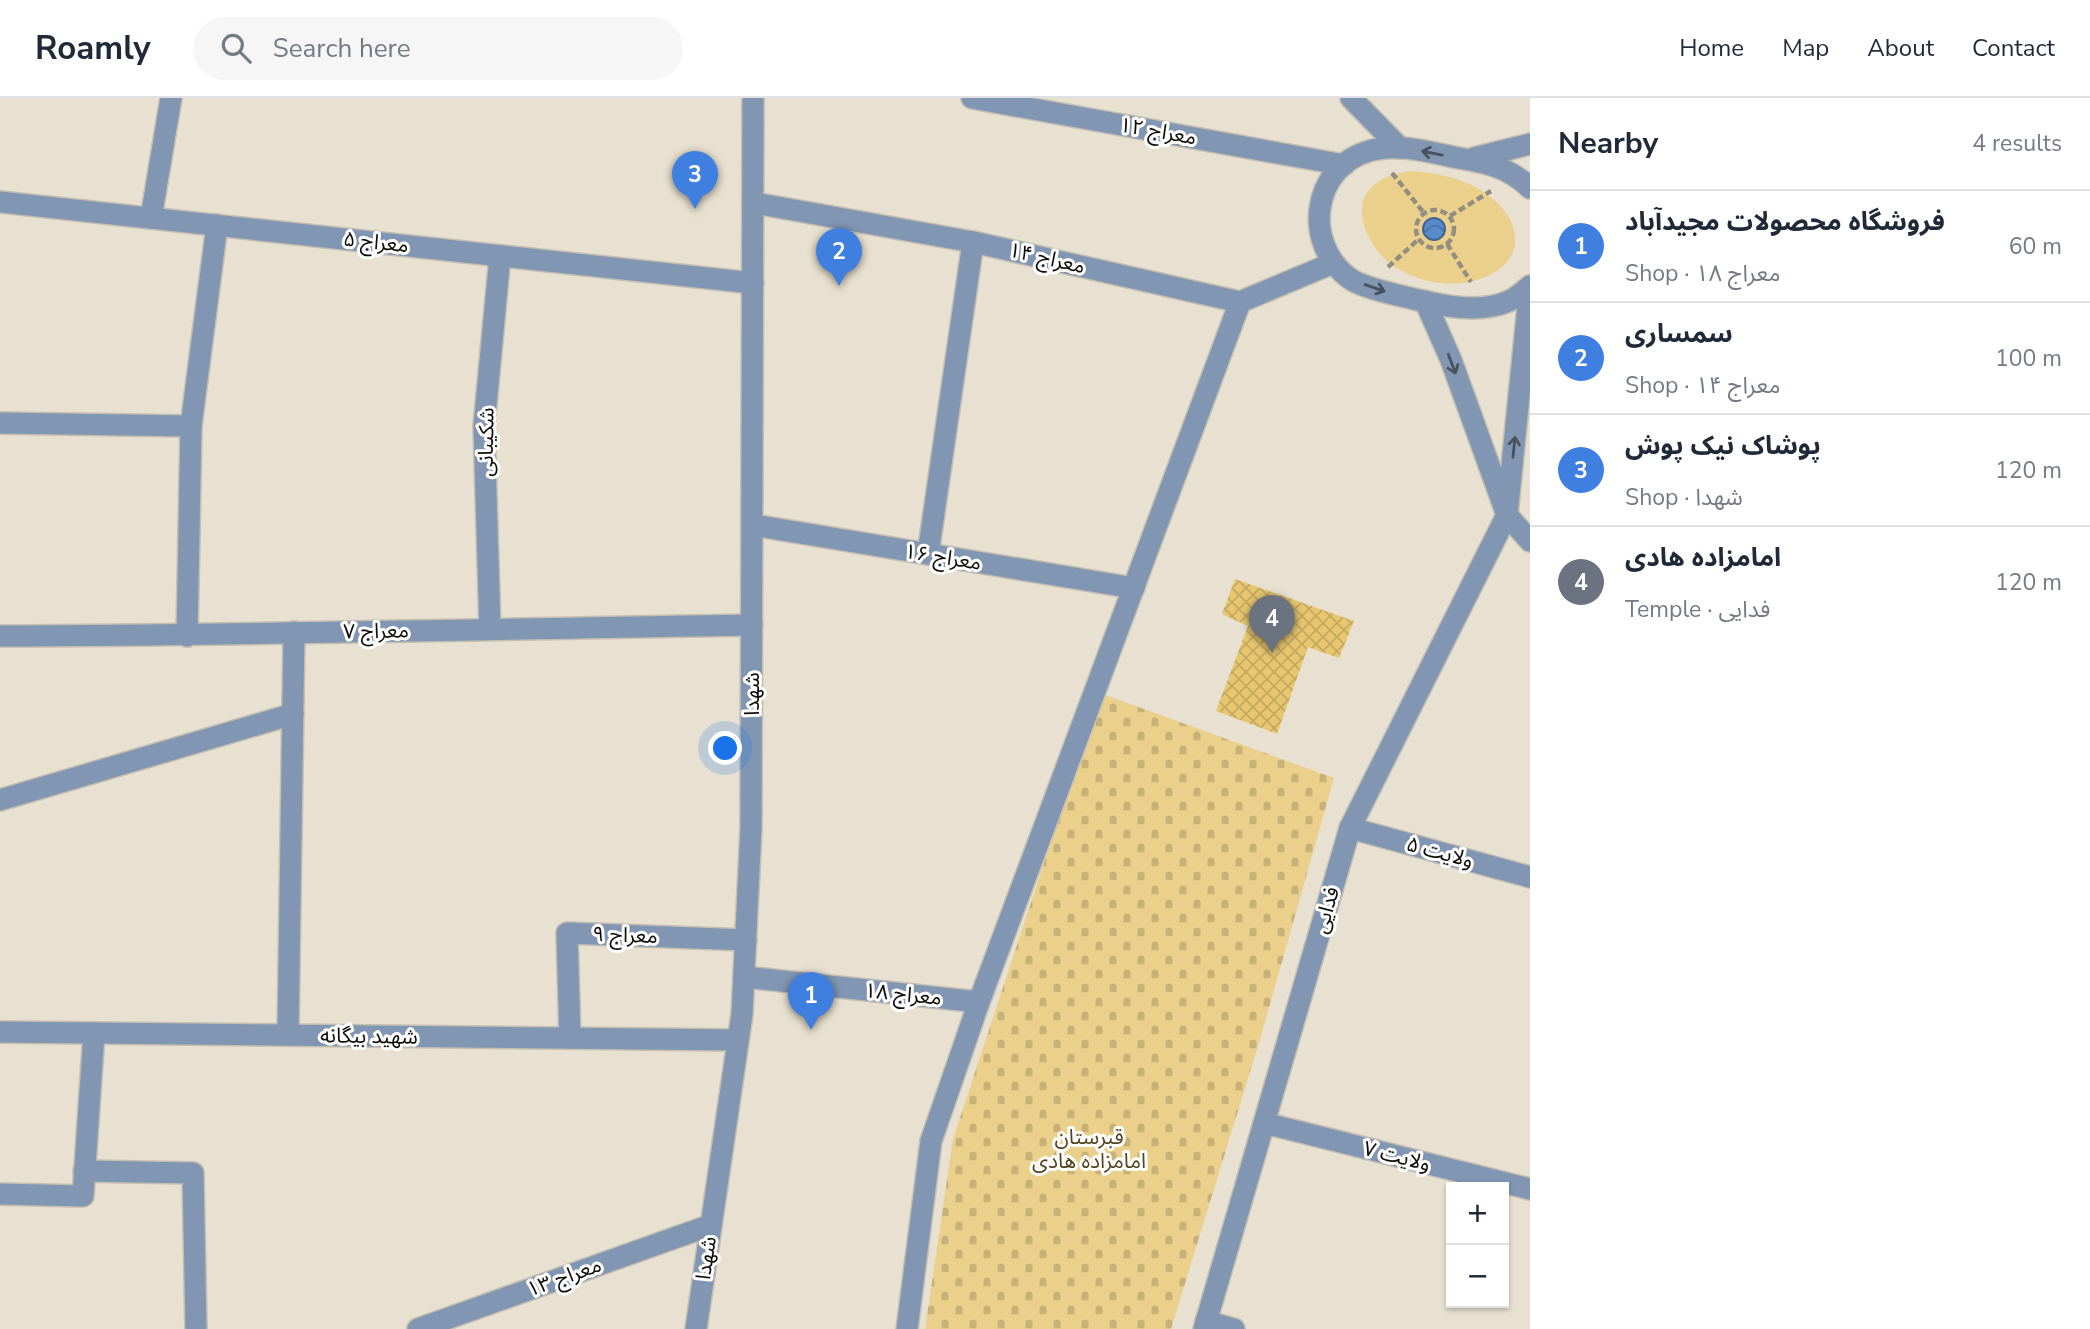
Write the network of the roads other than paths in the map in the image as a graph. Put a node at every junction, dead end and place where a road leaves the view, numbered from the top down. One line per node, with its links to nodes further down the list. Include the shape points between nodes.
1 (171, 98): 12 (street)
2 (753, 98): 11 (street, شهدا)
3 (972, 98): 8 (street, معراج ۱۲)
4 (1351, 98): 6 (street)
5 (1530, 144): 7 (street)
6 (1400, 148): 7 (street, one-way to 6); 8 (street, via 1367,151)
7 (1469, 160): 9 (street, via 1505,170)
8 (1344, 165): 16 (street, via 1322,197 1318,219 1321,241)
9 (1530, 188)
10 (0, 202): 12 (street, معراج ۵)
11 (754, 203): 14 (street, معراج ۱۴); 17 (street, شهدا)
12 (152, 218): 13 (street, معراج ۵)
13 (217, 225): 15 (street, معراج ۵); 22 (street)
14 (973, 242): 20 (street, معراج ۱۴); 26 (street)
15 (500, 256): 17 (street, معراج ۵); 29 (street, شکیبانی, via 484,426)
16 (1333, 263): 19 (street, one-way to 19, via 1351,280); 20 (street)
17 (753, 282): 24 (street, شهدا)
18 (1530, 286): 19 (street, via 1510,301 1486,308); 23 (street, one-way to 18)
19 (1425, 301): 23 (street, one-way to 23)
20 (1240, 302): 27 (street)
21 (0, 423): 22 (street)
22 (191, 426): 32 (street)
23 (1507, 515): 25 (street); 35 (street, فدایی)
24 (753, 525): 26 (street, معراج ۱۶); 28 (street, شهدا)
25 (1530, 541)
26 (928, 554): 27 (street, معراج ۱۶)
27 (1134, 588): 39 (street)
28 (752, 625): 29 (street, معراج ۷); 37 (street, شهدا)
29 (490, 629): 30 (street, معراج ۷)
30 (294, 632): 32 (street, معراج ۷); 33 (street)
31 (0, 636): 32 (street, معراج ۷)
32 (187, 636)
33 (293, 714): 34 (street); 42 (street)
34 (0, 800)
35 (1350, 828): 36 (street, ولایت ۵); 45 (street, فدایی)
36 (1530, 877)
37 (746, 940): 38 (street, شهدا); 43 (street, معراج ۹, via 567,933)
38 (744, 977): 39 (street, معراج ۱۸); 44 (street, شهدا)
39 (979, 1002): 54 (street, via 932,1141)
40 (0, 1032): 41 (street, شهید بیگانه)
41 (94, 1033): 42 (street, شهید بیگانه); 46 (street)
42 (288, 1035): 43 (street, شهید بیگانه)
43 (570, 1038): 44 (street, شهید بیگانه)
44 (738, 1040): 49 (street, شهدا)
45 (1264, 1123): 47 (street, ولایت ۷); 50 (street, فدایی)
46 (84, 1171): 48 (street, via 83,1196); 51 (street, via 193,1173)
47 (1530, 1189)
48 (0, 1194)
49 (711, 1225): 52 (street, معراج ۱۳); 53 (street, شهدا)
50 (1205, 1325): 55 (street)
51 (196, 1329)
52 (418, 1329)
53 (696, 1329)
54 (907, 1329)
55 (1234, 1329)

